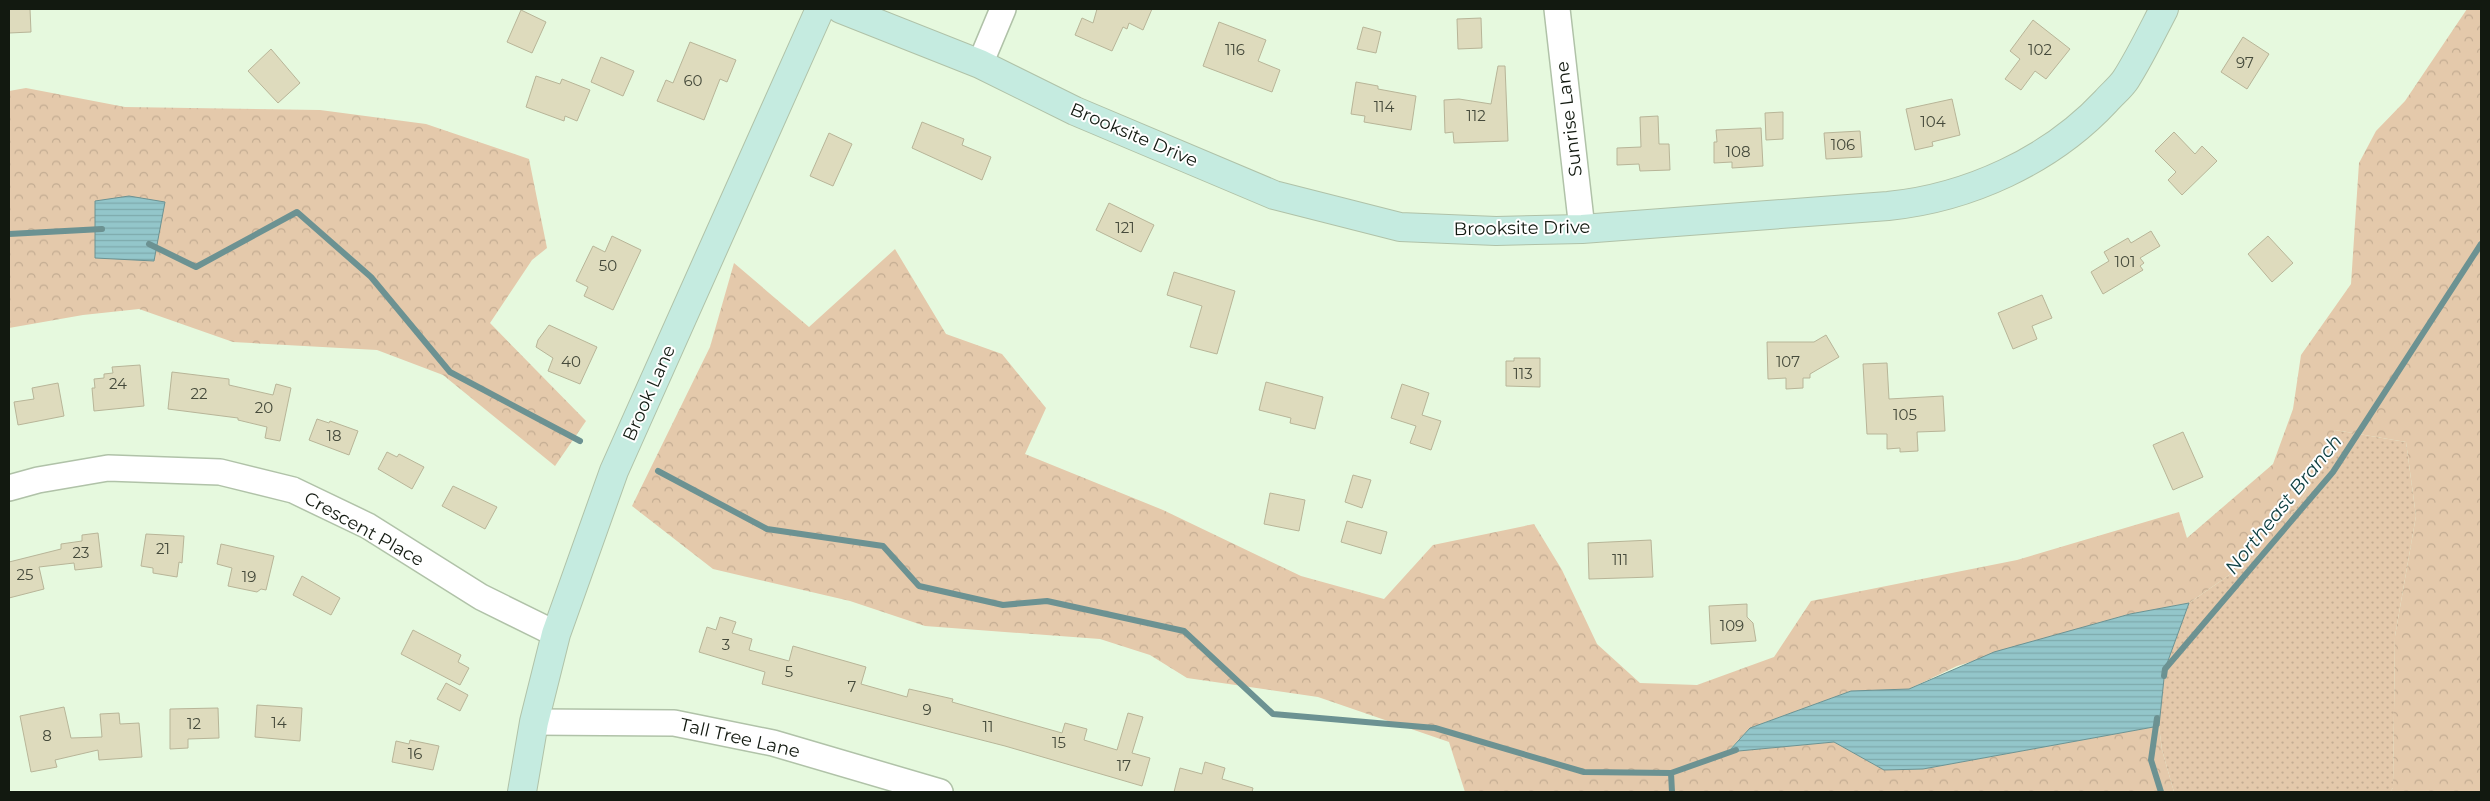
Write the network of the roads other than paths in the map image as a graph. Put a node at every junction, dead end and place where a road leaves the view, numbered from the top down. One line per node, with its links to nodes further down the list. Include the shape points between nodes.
1 (820, 9): 9 (street, Brook Lane, via 614,471)
2 (841, 9): 6 (street, Brooksite Drive)
3 (1003, 9): 6 (street)
4 (1557, 9): 7 (street, Sunrise Lane)
5 (2164, 9): 7 (street, Brooksite Drive, via 2125,80 2088,121 2044,153 1979,186 1906,204)
6 (980, 64): 7 (street, Brooksite Drive, via 1075,111 1274,194 1400,227 1496,231)
7 (1582, 229)
8 (9, 488): 9 (street, Crescent Place, via 108,468 220,472 293,490 368,526 480,597)
9 (556, 634): 10 (street, Brook Lane)
10 (534, 722): 11 (street, Brook Lane); 12 (street, Tall Tree Lane, via 674,723 773,743)
11 (522, 792)
12 (940, 792)

